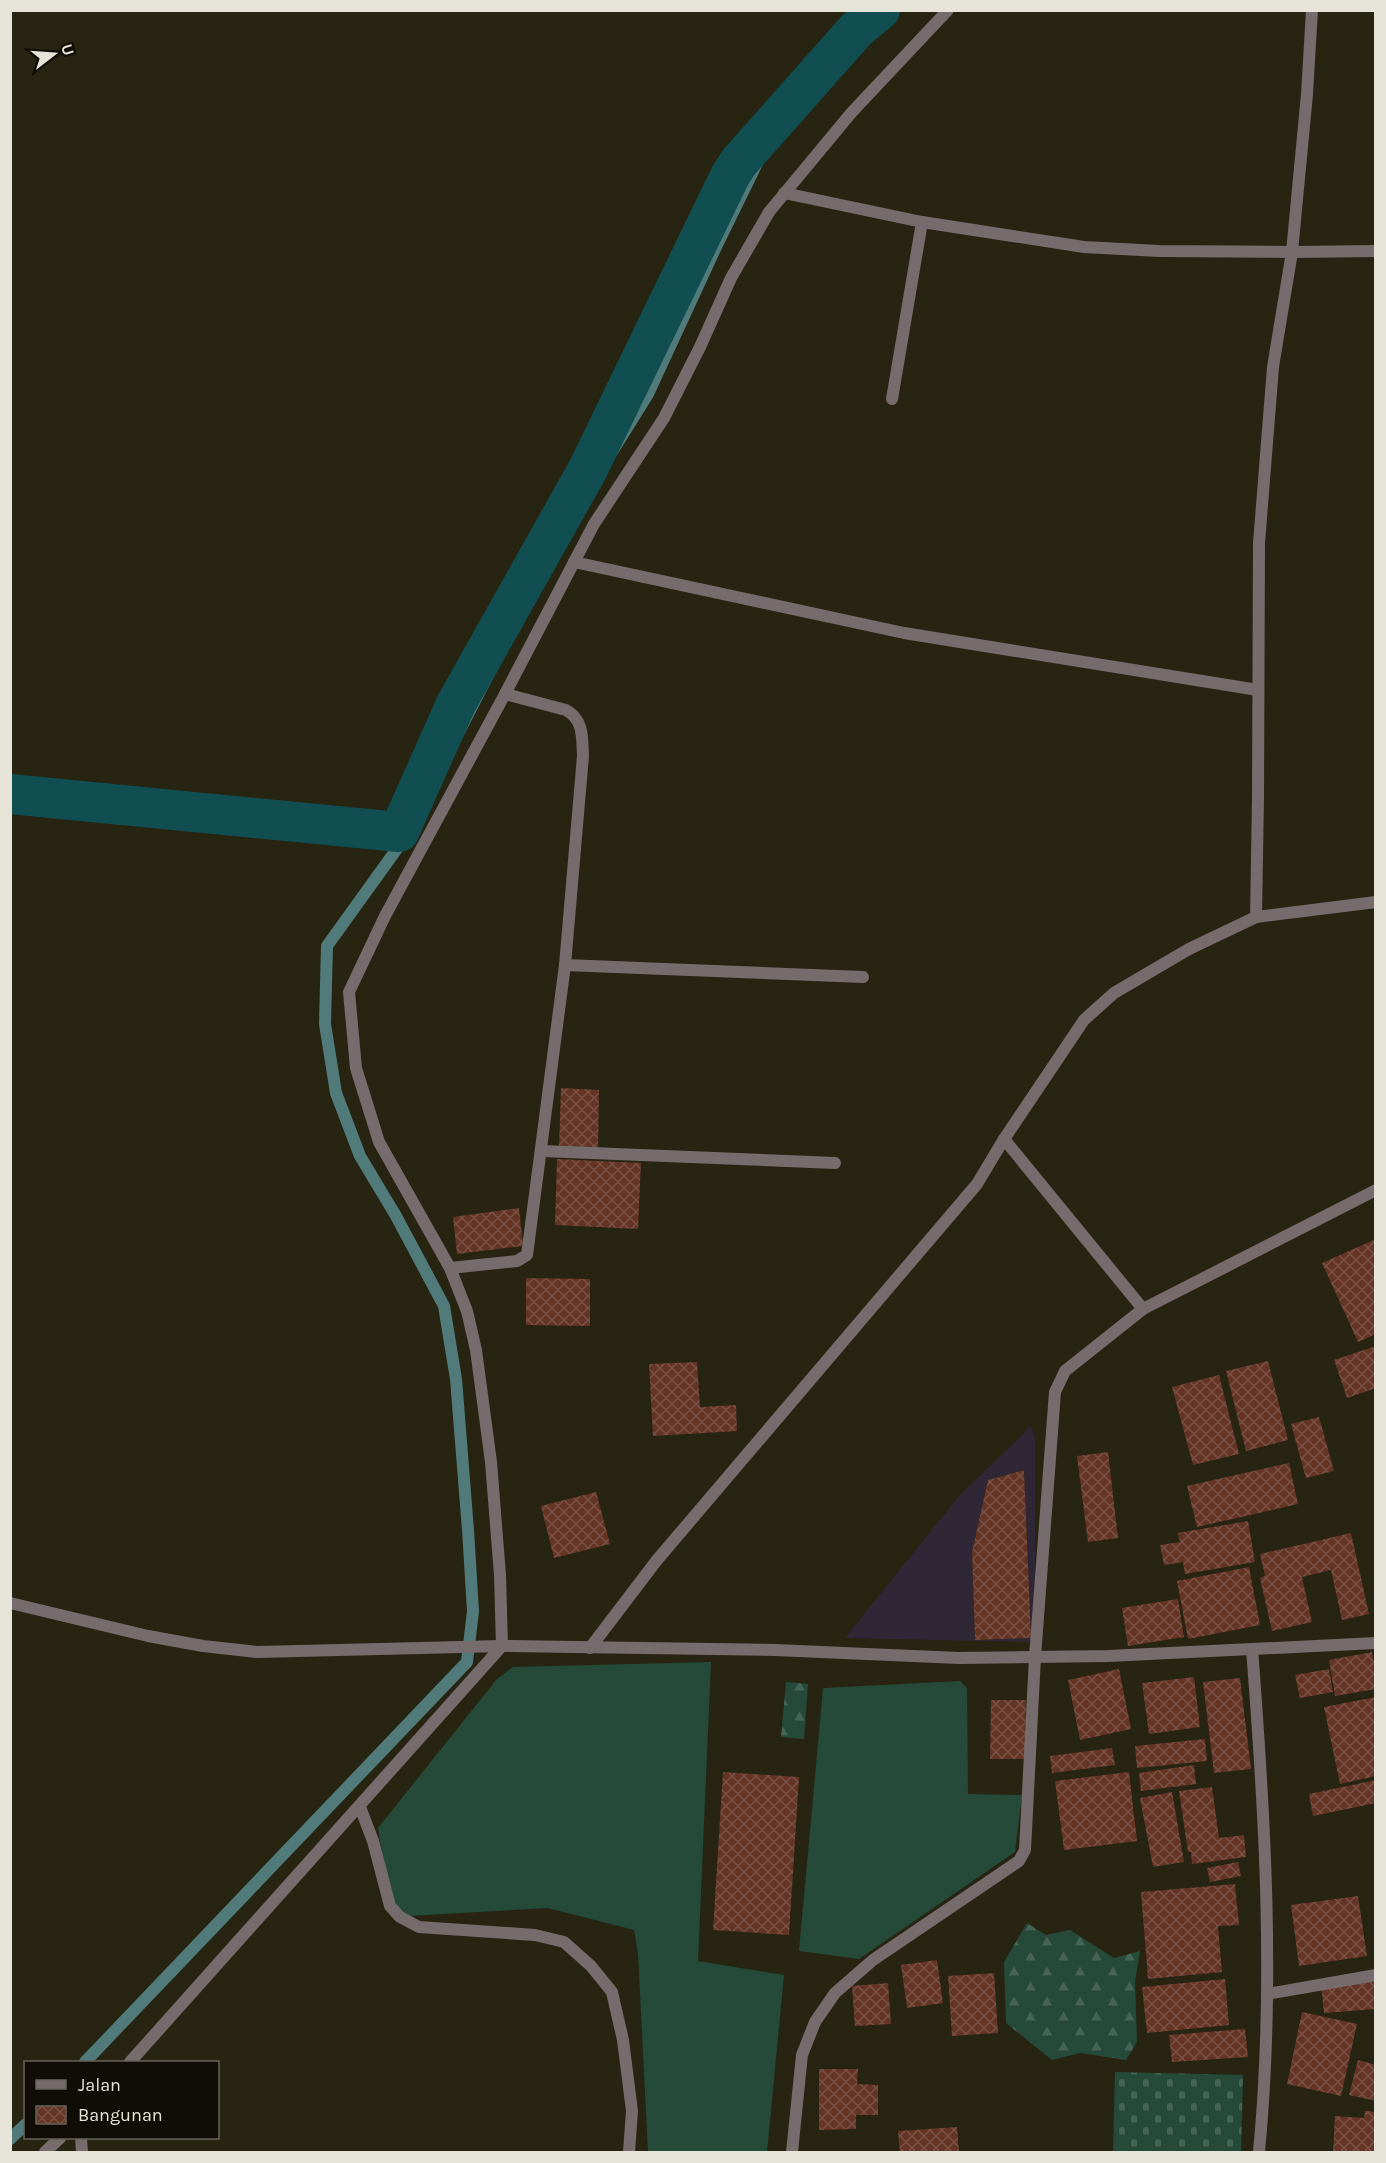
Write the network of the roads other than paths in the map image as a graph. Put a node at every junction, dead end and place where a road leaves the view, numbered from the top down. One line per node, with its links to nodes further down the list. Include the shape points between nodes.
1 (948, 10): 3 (street, via 852,112)
2 (1312, 10): 6 (street)
3 (784, 193): 4 (street); 8 (street, via 731,278 664,418 594,524)
4 (922, 222): 6 (street, via 1084,247); 7 (street)
5 (1376, 251): 6 (street)
6 (1292, 252): 9 (street, via 1273,367 1260,531)
7 (892, 399)
8 (574, 562): 9 (street, via 904,633); 10 (street)
9 (1258, 690): 12 (street)
10 (505, 694): 13 (street, via 566,710 580,725 583,756); 19 (street, via 385,916 349,992 356,1068 379,1142)
11 (1376, 902): 12 (street)
12 (1256, 917): 15 (street, via 1189,949 1114,993 1084,1020)
13 (565, 965): 14 (street); 16 (street)
14 (863, 977)
15 (1004, 1139): 20 (street); 24 (street, via 977,1184 657,1560)
16 (542, 1151): 17 (street); 19 (street, via 527,1255 517,1261)
17 (835, 1163)
18 (1376, 1190): 20 (street)
19 (450, 1268): 23 (street, via 467,1311 476,1350 492,1473)
20 (1143, 1309): 26 (street, via 1065,1371 1055,1392)
21 (10, 1604): 23 (street, via 148,1636 246,1650)
22 (1376, 1643): 25 (street)
23 (502, 1646): 24 (street); 27 (street)
24 (590, 1648): 26 (street)
25 (1252, 1649): 26 (street); 29 (street, via 1263,1789)
26 (1035, 1657): 34 (street, via 1025,1850 1019,1861 873,1960 836,1993 815,2022 802,2055)
27 (360, 1807): 30 (street); 33 (street, via 390,1905 400,1917 419,1927 535,1935 564,1942 612,1992 632,2111)
28 (1376, 1975): 29 (street)
29 (1267, 1994): 35 (street)
30 (131, 2061)
31 (59, 2139): 32 (street)
32 (45, 2152)
33 (629, 2152)
34 (792, 2152)
35 (1259, 2152)

